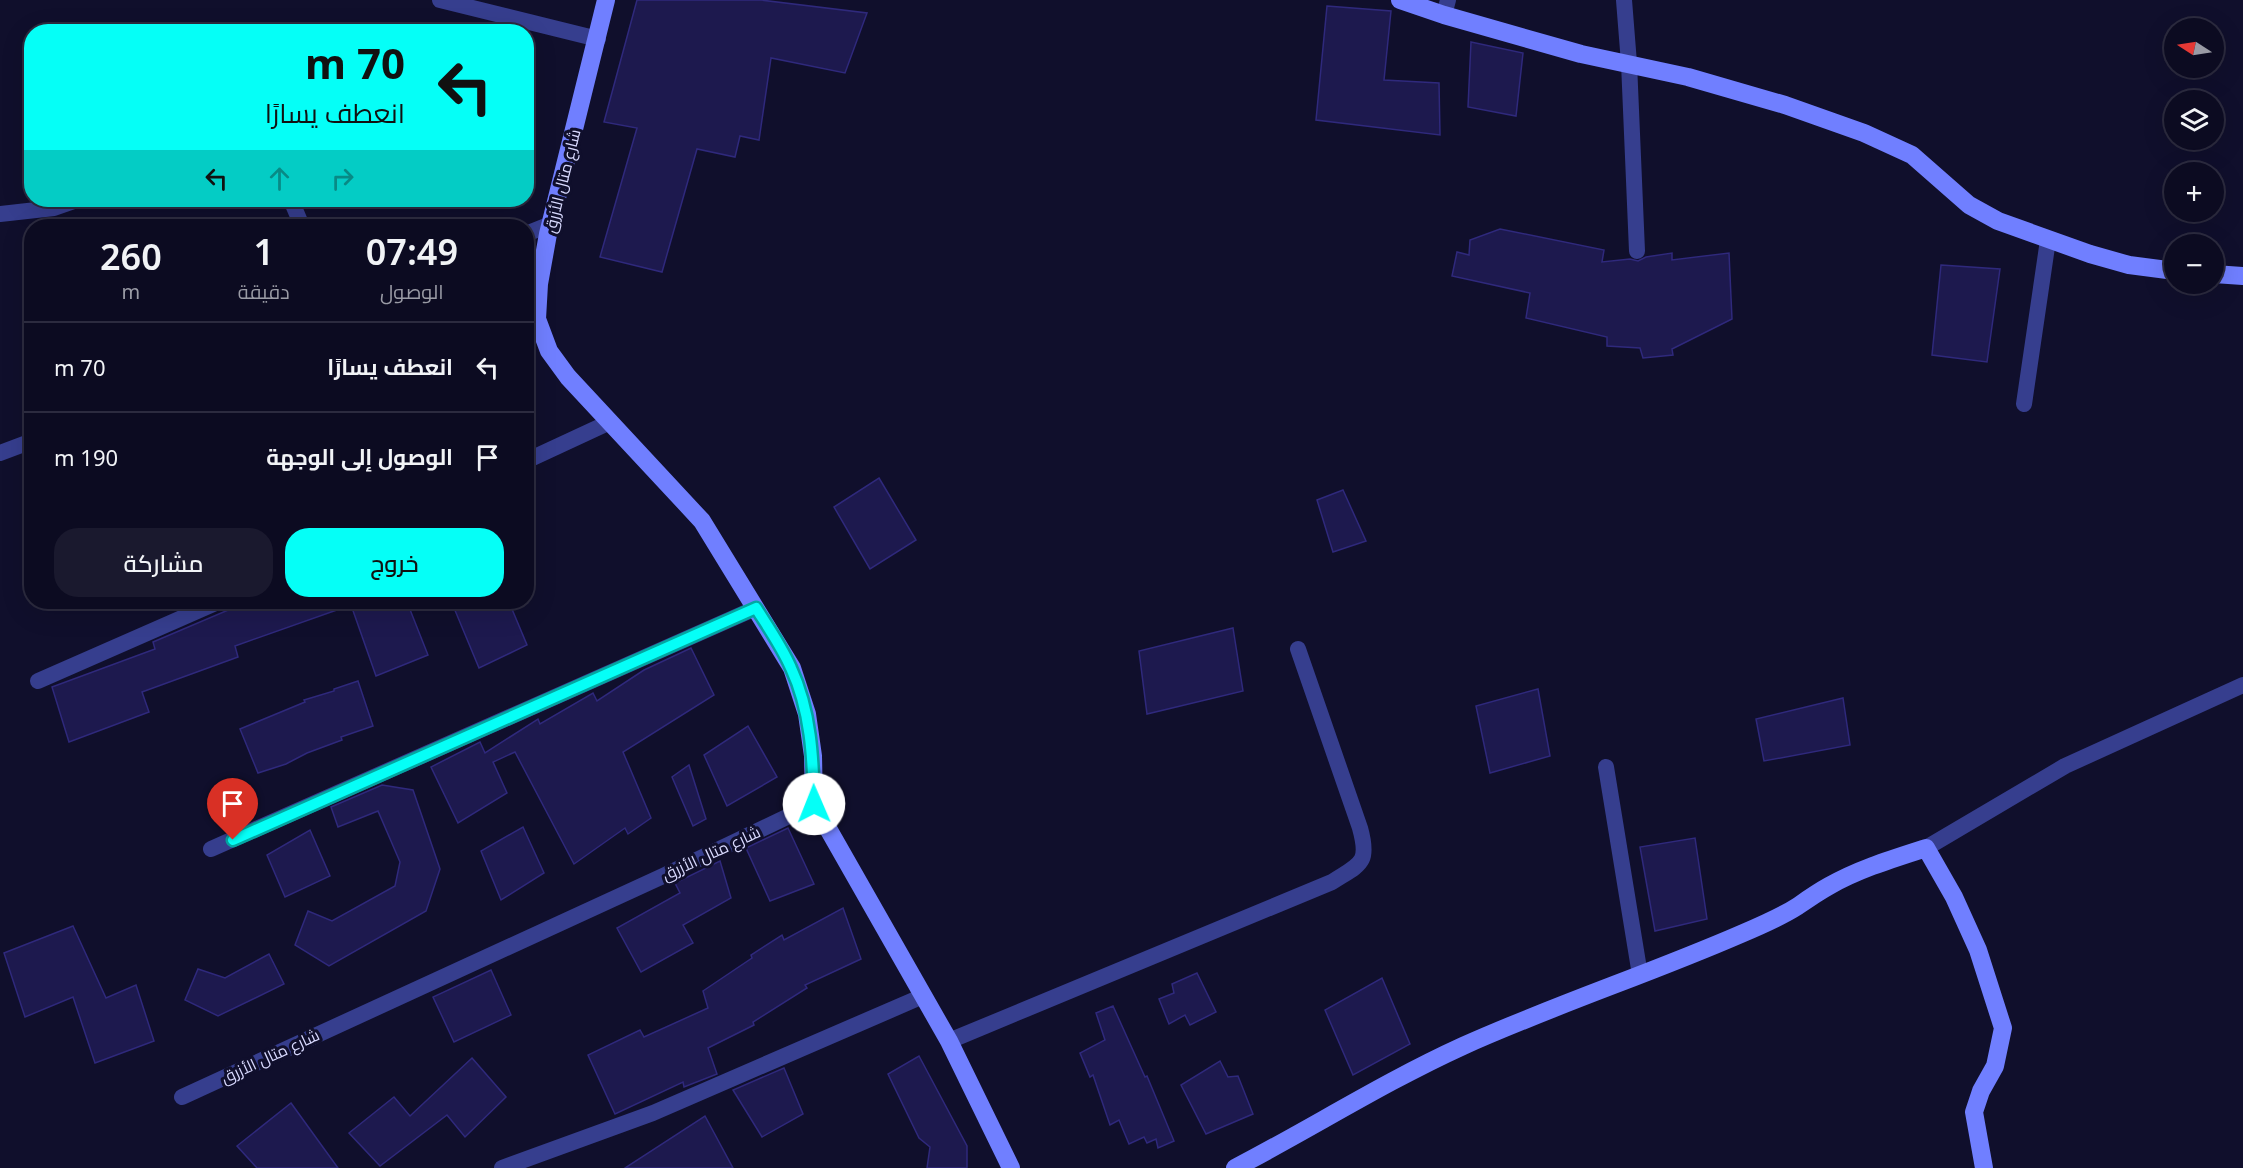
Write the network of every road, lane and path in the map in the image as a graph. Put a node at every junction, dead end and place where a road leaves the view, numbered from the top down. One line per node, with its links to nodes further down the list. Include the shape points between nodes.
1 (440, 0): 6 (street)
2 (606, 0): 6 (street, شارع متال الأزرق)
3 (1400, 0): 5 (street)
4 (1623, 0): 7 (street)
5 (1446, 8): 7 (street, via 1581,54)
6 (598, 39): 10 (street, شارع متال الأزرق)
7 (1629, 63): 12 (street, via 1752,96 1864,133 1912,155 1969,205); 13 (street)
8 (57, 207): 9 (street)
9 (0, 214)
10 (551, 224): 11 (street); 18 (street, شارع متال الأزرق, via 539,284 537,319 549,351)
11 (534, 231)
12 (2048, 240): 14 (street, via 2129,264); 17 (street)
13 (1637, 251)
14 (2164, 269)
15 (2224, 275): 16 (street)
16 (2243, 276)
17 (2024, 404)
18 (610, 422): 21 (street); 22 (street, شارع متال الأزرق, via 702,521)
19 (24, 444): 20 (street)
20 (0, 453)
21 (534, 457)
22 (756, 608): 28 (street, شارع متال الأزرق, via 792,668 807,714); 30 (street)
23 (202, 609): 25 (street)
24 (1298, 649): 33 (street, via 1360,828 1365,854 1362,861 1332,882)
25 (38, 681)
26 (2243, 685): 29 (street, via 2065,766)
27 (1606, 766): 31 (street)
28 (814, 804): 32 (street); 34 (street, شارع متال الأزرق)
29 (1926, 848): 31 (street, via 1860,870 1744,933); 38 (street, via 1978,951 2003,1028 1995,1066 1974,1112)
30 (211, 849)
31 (1640, 975): 37 (street, via 1461,1047 1378,1088)
32 (923, 996): 33 (street); 35 (street, via 653,1113)
33 (949, 1041): 36 (street)
34 (182, 1097)
35 (502, 1168)
36 (1011, 1168)
37 (1235, 1168)
38 (1984, 1168)

